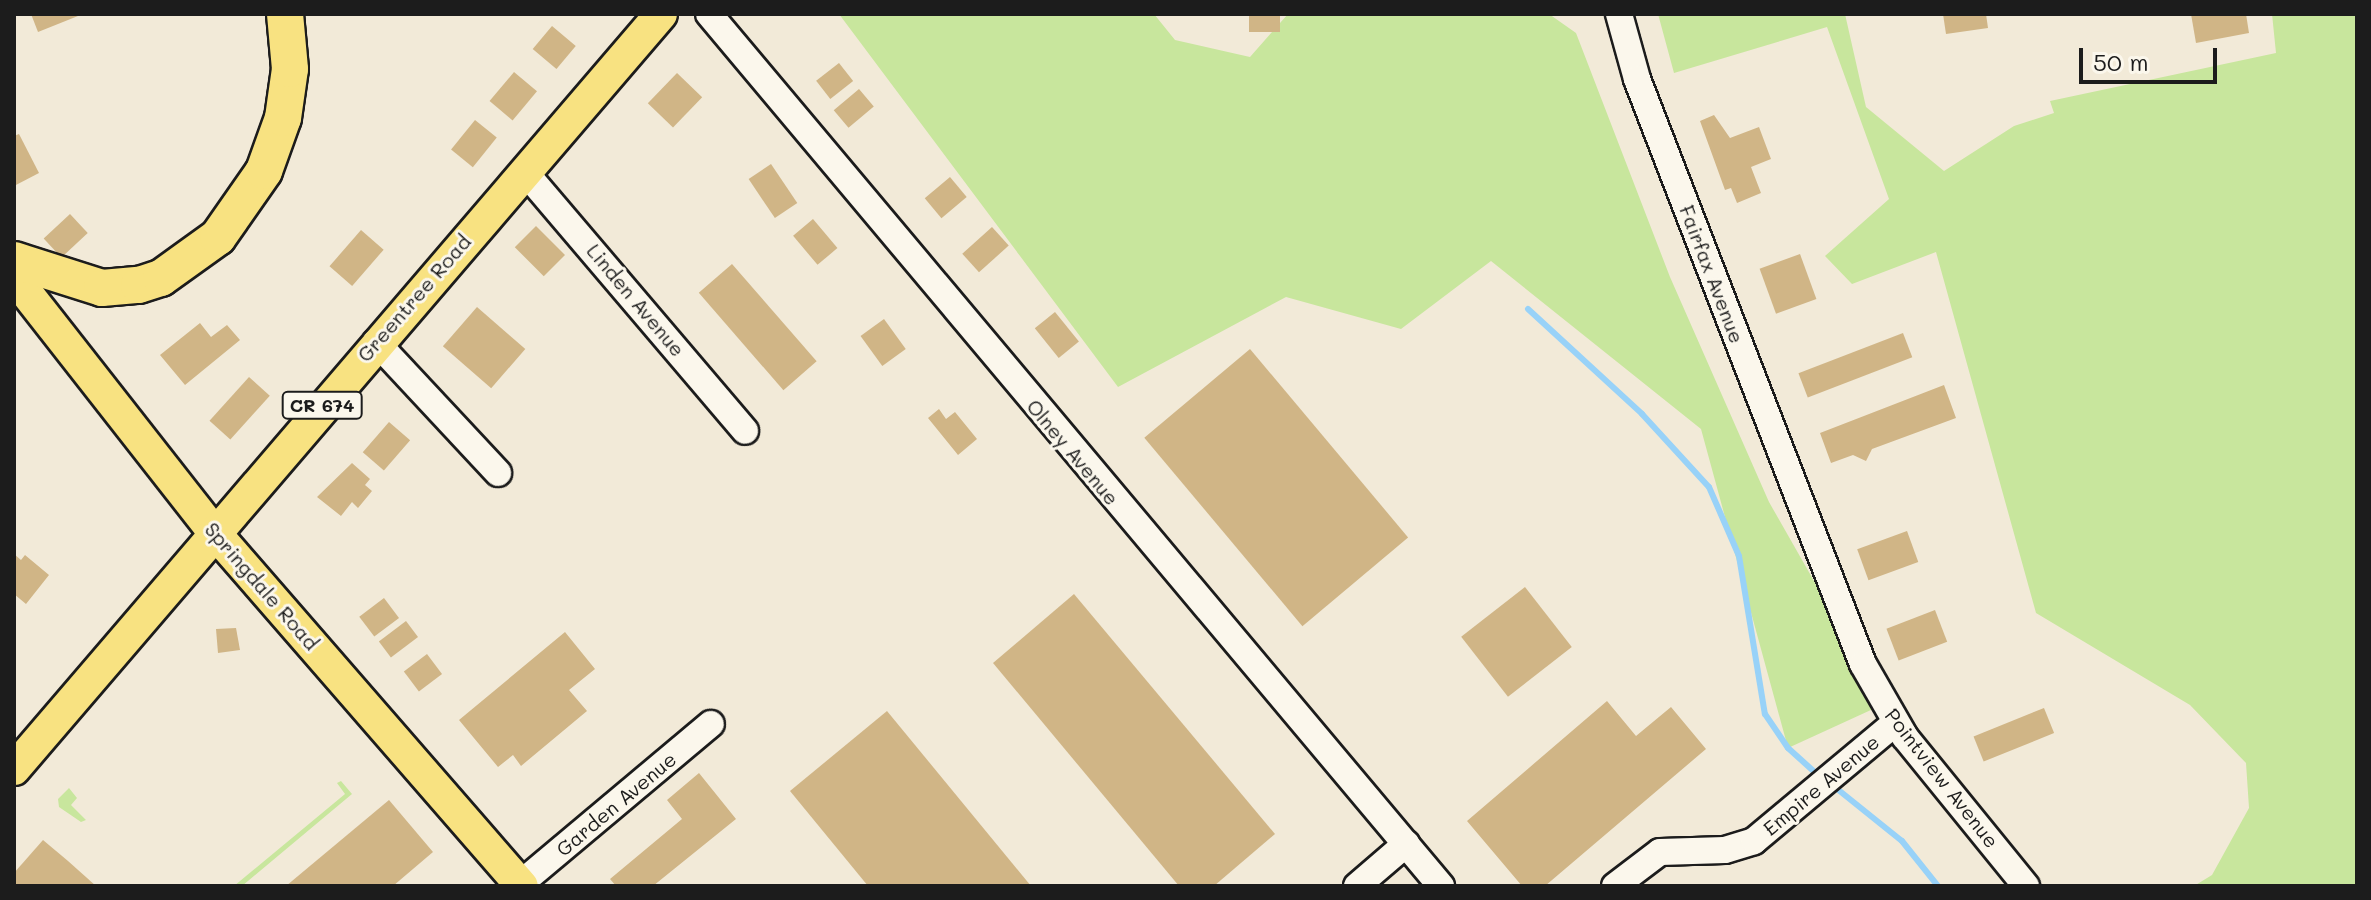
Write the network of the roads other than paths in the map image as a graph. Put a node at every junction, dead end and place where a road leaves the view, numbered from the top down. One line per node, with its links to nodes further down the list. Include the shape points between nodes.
1 (285, 14): 6 (highway, via 290,69 283,118 264,171 218,237 161,278 139,285 102,288)
2 (661, 14): 5 (main road, Greentree Road / CR 674)
3 (709, 14): 16 (street, Olney Avenue)
4 (1619, 14): 12 (street, Fairfax Avenue, via 1637,79)
5 (524, 171): 8 (main road, Greentree Road / CR 674); 9 (street, Linden Avenue)
6 (14, 260)
7 (14, 277): 11 (main road, Springdale Road)
8 (376, 342): 10 (street); 11 (main road, Greentree Road / CR 674)
9 (745, 431)
10 (498, 473)
11 (214, 532): 15 (main road, Greentree Road / CR 674); 17 (main road, Springdale Road)
12 (1811, 532): 13 (street, Pointview Avenue, via 1863,664)
13 (1895, 723): 20 (street, Empire Avenue, via 1754,841 1725,850 1669,850); 21 (street, Pointview Avenue)
14 (711, 724): 17 (street, Garden Avenue)
15 (14, 769)
16 (1406, 844): 18 (street); 19 (street, Olney Avenue)
17 (521, 885)
18 (1357, 886)
19 (1441, 886)
20 (1615, 886)
21 (2026, 886)

